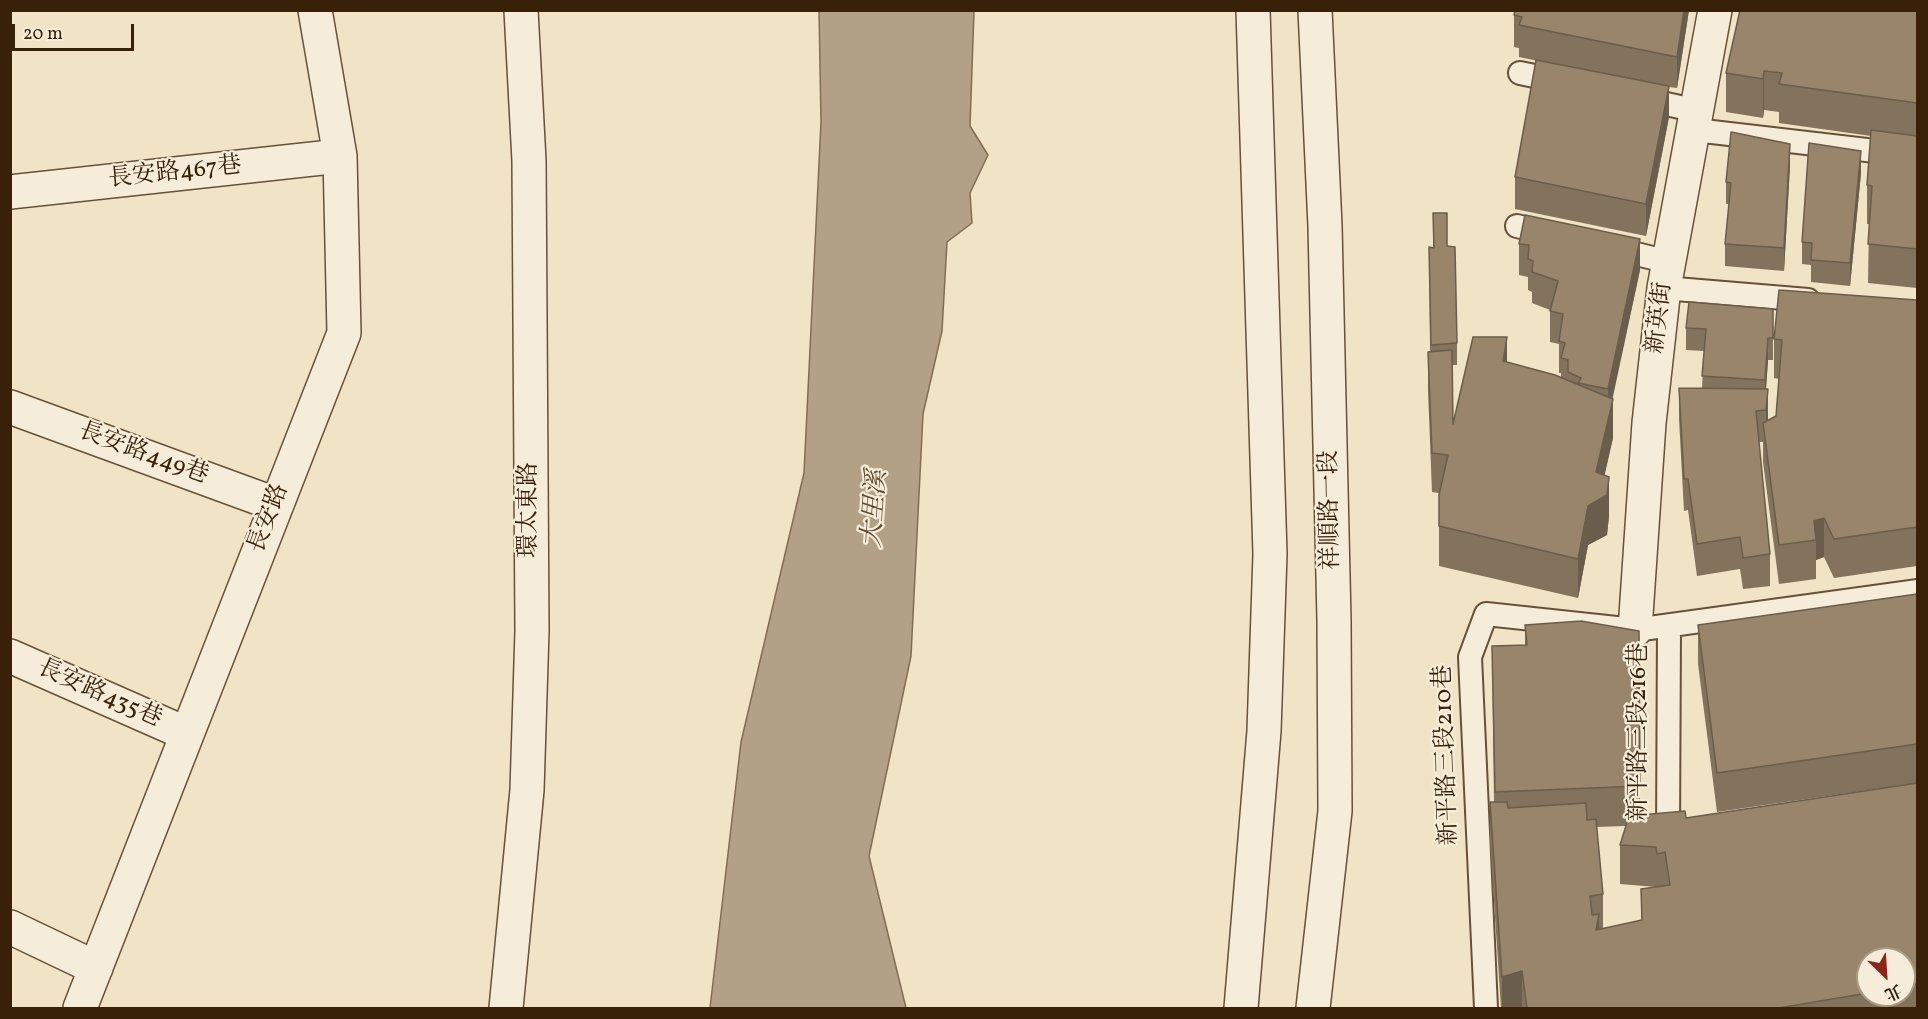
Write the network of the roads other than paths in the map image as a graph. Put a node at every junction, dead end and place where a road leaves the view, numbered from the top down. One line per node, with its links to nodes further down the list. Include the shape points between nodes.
1 (315, 10): 10 (street, 長安路)
2 (521, 10): 27 (street, 環太東路, via 529,161 532,631 527,790)
3 (1253, 10): 28 (street, via 1269,554 1264,730)
4 (1315, 10): 29 (street, 祥順路一段, via 1326,250 1335,811)
5 (1715, 10): 9 (street, 新英街)
6 (1520, 73): 7 (lane)
7 (1587, 87)
8 (1620, 94): 9 (lane)
9 (1697, 120): 11 (lane); 14 (street, 新英街)
10 (339, 156): 12 (street, 長安路467巷); 17 (street, 長安路, via 344,333)
11 (1917, 156)
12 (10, 192)
13 (1517, 226): 14 (lane, via 1582,241)
14 (1666, 275): 15 (lane); 20 (street, 新英街, via 1649,423)
15 (1825, 301)
16 (10, 407): 17 (street, 長安路449巷)
17 (275, 504): 22 (street, 長安路)
18 (1917, 591): 19 (lane, 新平路三段210巷)
19 (1669, 626): 20 (lane, 新平路三段210巷); 23 (lane, 新平路三段216巷, via 1668,837)
20 (1635, 630): 30 (lane, 新平路三段210巷, via 1486,614 1470,657)
21 (10, 656): 22 (street, 長安路435巷)
22 (187, 734): 25 (street, 長安路)
23 (1690, 833)
24 (10, 927): 25 (street)
25 (96, 968): 26 (street, 長安路)
26 (80, 1008)
27 (506, 1008)
28 (1241, 1008)
29 (1313, 1008)
30 (1486, 1008)

